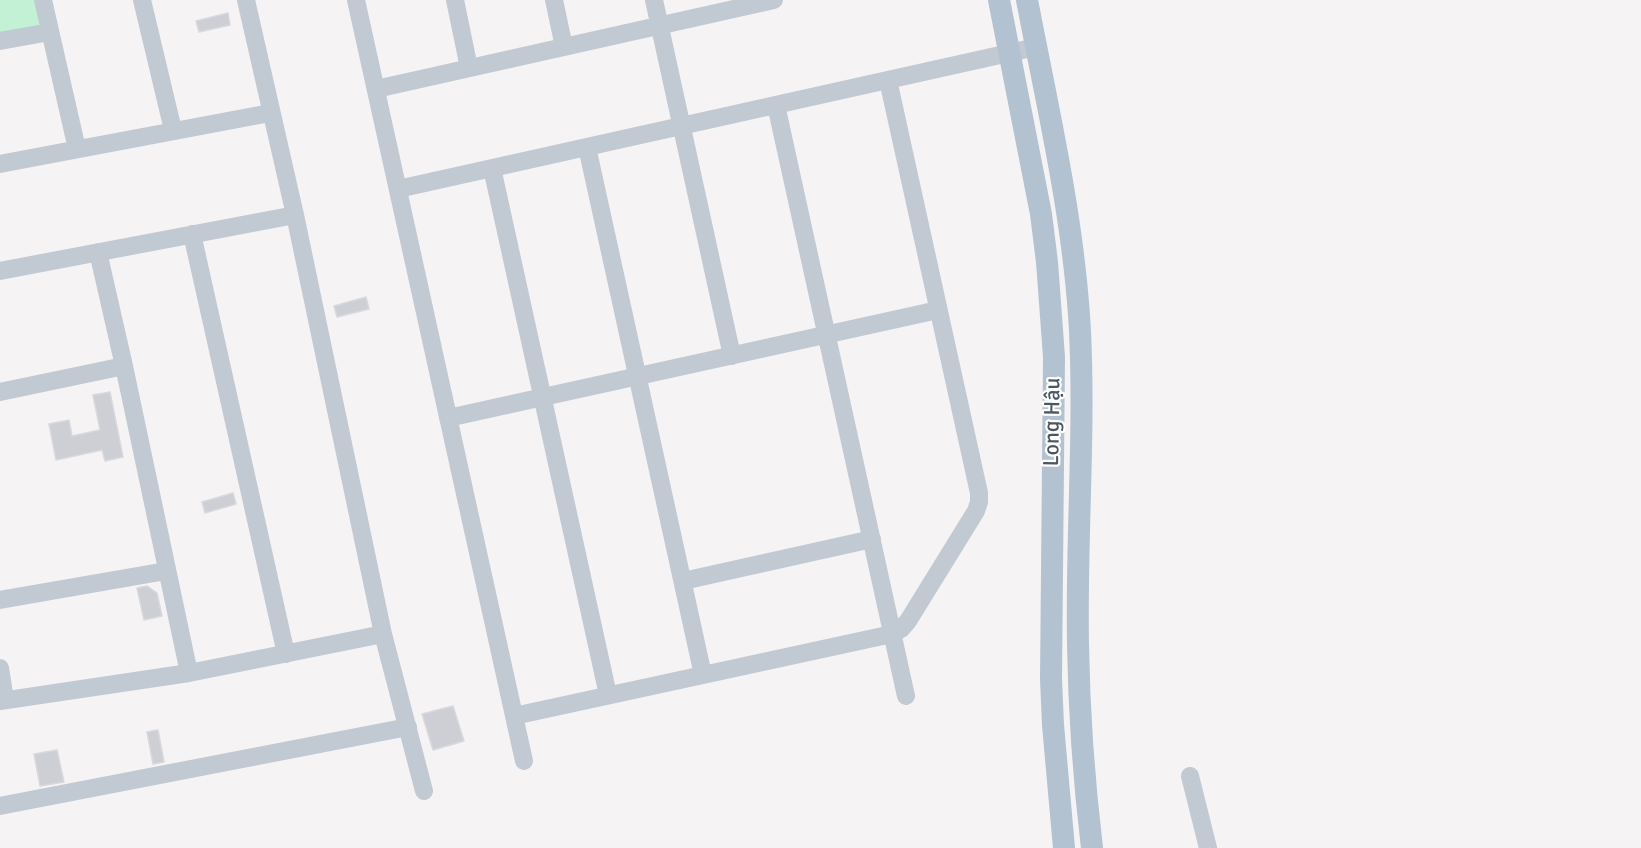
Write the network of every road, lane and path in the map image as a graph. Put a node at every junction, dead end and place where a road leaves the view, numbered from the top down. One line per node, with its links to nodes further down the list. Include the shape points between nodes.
1 (43, 0): 13 (street)
2 (142, 0): 24 (street)
3 (246, 0): 22 (street)
4 (356, 0): 20 (street)
5 (455, 0): 18 (street)
6 (554, 0): 15 (street)
7 (654, 0): 12 (street)
8 (774, 0): 11 (street)
9 (999, 0): 17 (main road, Long Hậu)
10 (1027, 0): 16 (main road, Long Hậu)
11 (754, 2): 12 (street)
12 (659, 26): 15 (street); 23 (street)
13 (50, 32): 14 (street); 26 (street)
14 (0, 41)
15 (564, 47): 18 (street)
16 (1036, 47): 17 (street); 62 (main road, Long Hậu, via 1065,196 1080,330 1077,643)
17 (1010, 53): 19 (street); 61 (main road, Long Hậu, via 1041,214 1051,309 1051,668)
18 (470, 68): 20 (street)
19 (888, 80): 21 (street); 34 (street)
20 (376, 89): 29 (street)
21 (776, 105): 23 (street); 35 (street)
22 (270, 113): 24 (street); 30 (street)
23 (681, 126): 25 (street); 36 (street)
24 (173, 130): 26 (street)
25 (587, 147): 28 (street); 38 (street)
26 (77, 149): 27 (street)
27 (0, 164)
28 (492, 168): 29 (street); 40 (street)
29 (398, 189): 41 (street)
30 (295, 214): 31 (street); 47 (street)
31 (192, 234): 32 (street); 48 (street)
32 (98, 252): 33 (street); 37 (street)
33 (0, 271)
34 (938, 310): 35 (street); 46 (street, via 979,502 908,621)
35 (827, 335): 36 (street); 42 (street)
36 (732, 356): 38 (street)
37 (124, 366): 39 (street); 43 (street)
38 (638, 377): 40 (street); 44 (street)
39 (0, 392)
40 (543, 398): 41 (street); 52 (street)
41 (448, 418): 55 (street)
42 (872, 539): 44 (street); 46 (street)
43 (166, 571): 45 (street); 50 (street)
44 (683, 581): 51 (street)
45 (0, 600)
46 (892, 633): 51 (street); 53 (street)
47 (383, 634): 48 (street); 56 (street)
48 (286, 654): 50 (street)
49 (0, 668): 54 (street)
50 (189, 673): 54 (street)
51 (703, 675): 52 (street)
52 (608, 695): 55 (street)
53 (906, 696)
54 (3, 700)
55 (514, 716): 57 (street)
56 (408, 728): 59 (street); 60 (street)
57 (524, 761)
58 (1190, 776): 63 (street)
59 (424, 791)
60 (0, 806)
61 (1064, 848)
62 (1092, 848)
63 (1208, 848)

